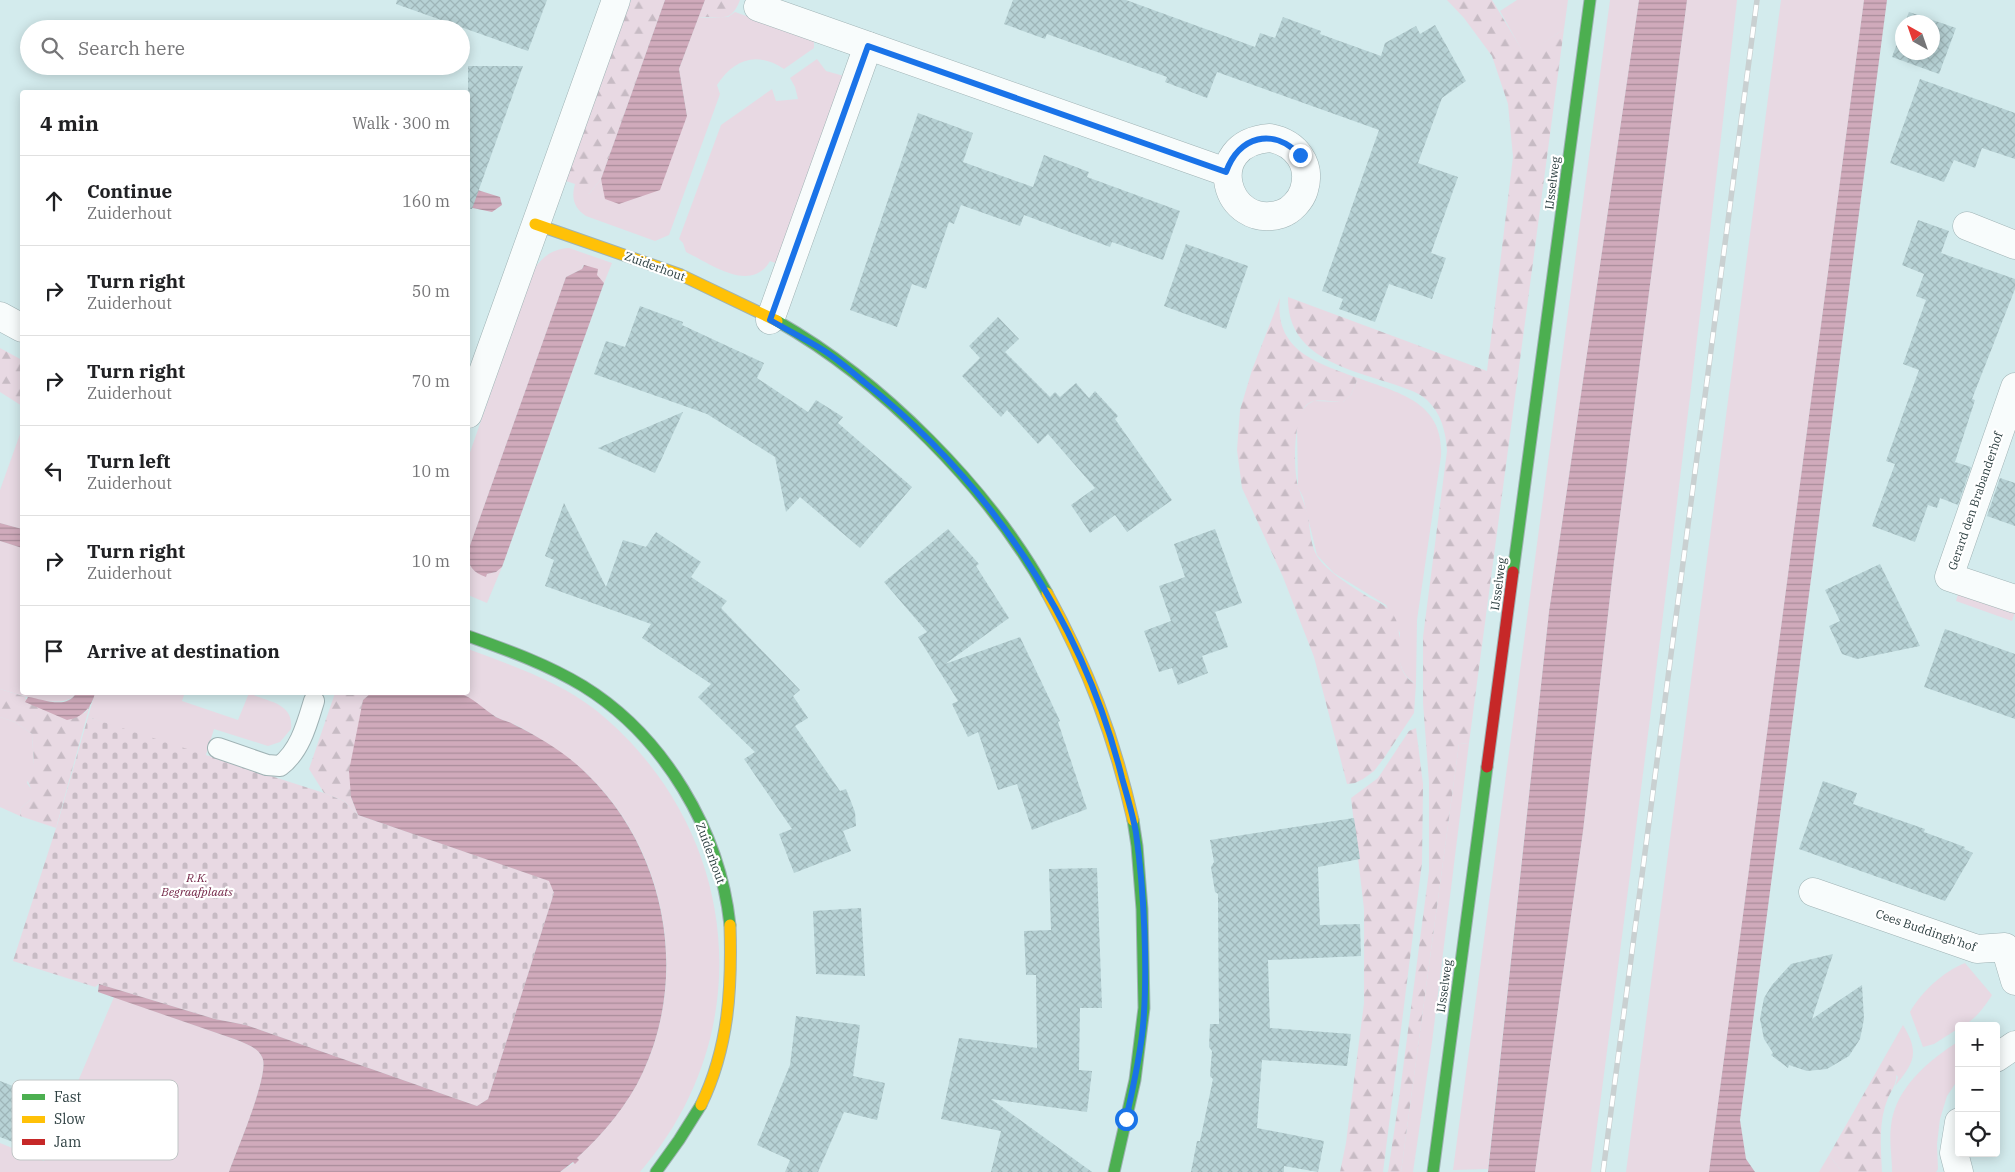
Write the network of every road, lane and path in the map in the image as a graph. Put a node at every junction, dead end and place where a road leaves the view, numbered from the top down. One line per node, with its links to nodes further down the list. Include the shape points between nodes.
1 (616, 0): 6 (street)
2 (1590, 0): 26 (street, IJsselweg)
3 (758, 6): 4 (street)
4 (868, 46): 5 (street); 10 (street)
5 (1226, 172)
6 (535, 224): 10 (street, Zuiderhout, via 661,267 740,302); 13 (street)
7 (1967, 226): 8 (street)
8 (2015, 245)
9 (0, 316): 11 (street)
10 (770, 320): 25 (street, Zuiderhout, via 823,350 845,367 904,414 954,466 1002,522 1051,599 1094,685 1136,832 1143,927 1142,1033 1137,1071)
11 (20, 327)
12 (2015, 387): 14 (street, Gerard den Brabanderhof, via 1949,577)
13 (470, 408)
14 (2015, 599)
15 (470, 637): 24 (street, Zuiderhout, via 546,666 598,697 625,719 670,768 707,836 732,929 732,993 722,1050 710,1084 693,1119)
16 (314, 701): 17 (lane, via 301,738 288,761 280,766 267,765)
17 (218, 748)
18 (1814, 892): 19 (street, Cees Buddingh'hof, via 1977,949)
19 (2010, 944): 20 (street, Cees Buddingh'hof)
20 (2015, 981)
21 (2015, 1045): 22 (street)
22 (2000, 1055)
23 (1955, 1157): 27 (street)
24 (656, 1172)
25 (1114, 1172)
26 (1433, 1172)
27 (1960, 1172)

